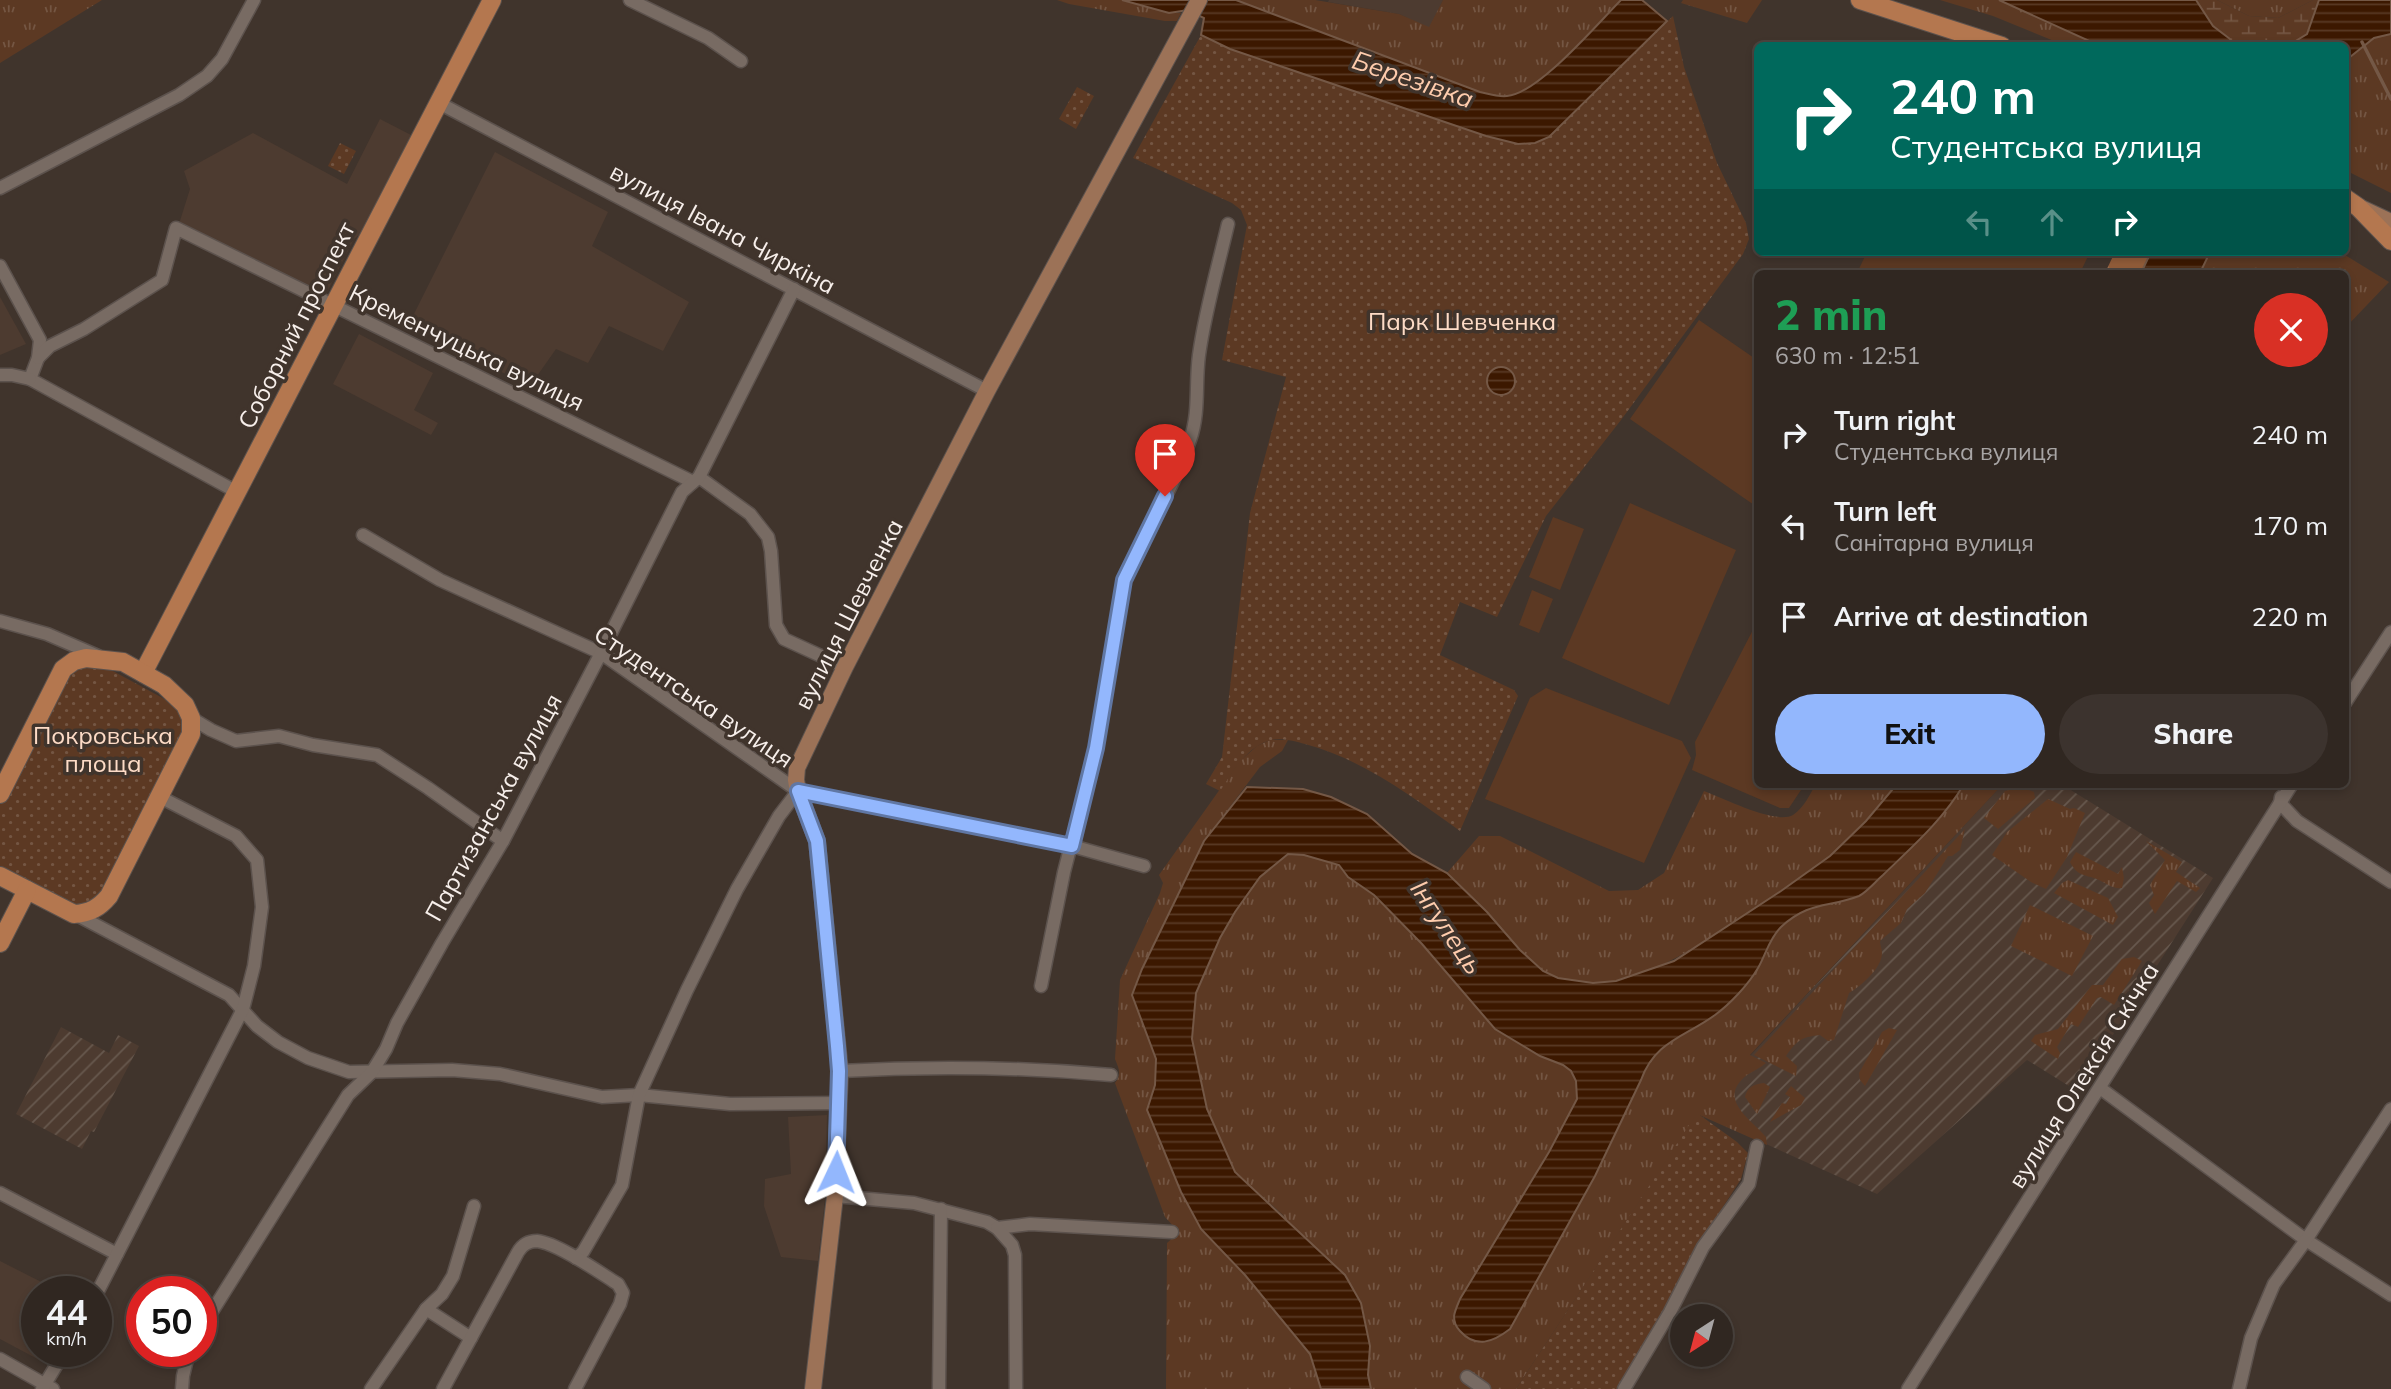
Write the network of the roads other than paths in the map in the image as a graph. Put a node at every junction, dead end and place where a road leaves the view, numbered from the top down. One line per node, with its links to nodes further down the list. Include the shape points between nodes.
1 (254, 0): 9 (street, via 207,76)
2 (492, 0): 8 (highway, Соборний проспект)
3 (630, 0): 7 (street, via 708,38)
4 (1860, 0): 6 (highway)
5 (1196, 7): 20 (main road, вулиця Шевченка)
6 (1990, 42)
7 (741, 61)
8 (439, 103): 15 (street, вулиця Івана Чиркіна); 16 (highway, Соборний проспект)
9 (0, 188)
10 (2352, 202): 11 (main road); 13 (highway)
11 (2391, 222)
12 (1228, 224): 39 (street, via 1198,356 1191,439 1124,580 1096,748)
13 (2391, 241)
14 (0, 266): 17 (street, via 40,340)
15 (794, 289): 20 (street, вулиця Івана Чиркіна); 21 (street, Партизанська вулиця)
16 (334, 304): 17 (street, Кременчуцька вулиця, via 176,228 162,280 50,346); 21 (street, Кременчуцька вулиця); 22 (highway, Соборний проспект)
17 (38, 358): 19 (street)
18 (0, 376): 19 (street)
19 (30, 379): 22 (street)
20 (987, 391): 28 (main road, вулиця Шевченка)
21 (696, 480): 26 (street, Партизанська вулиця, via 682,492); 28 (street, Кременчуцька вулиця, via 750,514 768,537 776,625 784,639)
22 (237, 492): 29 (highway, Соборний проспект)
23 (363, 535): 26 (street, Студентська вулиця, via 440,580)
24 (0, 621): 27 (street, via 47,634)
25 (2391, 632): 30 (street)
26 (601, 653): 34 (street, Студентська вулиця); 38 (street, Партизанська вулиця)
27 (105, 659): 29 (highway); 35 (highway, via 74,661 63,670)
28 (845, 667): 34 (main road, вулиця Шевченка, via 797,768)
29 (143, 673): 31 (highway, via 164,685 185,705)
30 (2349, 697)
31 (191, 718): 36 (highway, via 191,734); 38 (street, via 236,741 279,736 377,755)
32 (2284, 788): 37 (street)
33 (2289, 788): 37 (street, вулиця Олексія Скічка)
34 (798, 791): 39 (street, Студентська вулиця); 48 (main road, via 817,841); 52 (street, вулиця Шевченка, via 737,889)
35 (0, 794)
36 (160, 797): 44 (highway, via 110,896 87,913); 47 (street, via 236,836 257,860 262,907)
37 (2280, 803): 42 (street, via 2297,821); 51 (street, вулиця Олексія Скічка)
38 (503, 841): 49 (street, Партизанська вулиця)
39 (1072, 846): 40 (street, Студентська вулиця); 46 (street)
40 (1144, 866)
41 (0, 876): 43 (highway)
42 (2391, 882)
43 (27, 890): 44 (highway); 45 (highway)
44 (74, 914): 47 (street, via 229,995)
45 (0, 943)
46 (1041, 986)
47 (243, 1009): 49 (street, via 257,1027 307,1058 349,1072); 63 (street)
48 (839, 1071): 50 (street, via 1024,1068); 53 (main road)
49 (372, 1072): 52 (street, via 500,1074 602,1097); 67 (street, Партизанська вулиця, via 348,1095)
50 (1111, 1075)
51 (2100, 1088): 62 (street); 84 (street, вулиця Олексія Скічка)
52 (639, 1095): 53 (street, via 730,1104); 64 (street, вулиця Шевченка, via 622,1185)
53 (838, 1103): 57 (main road)
54 (2391, 1109): 62 (street)
55 (1757, 1146): 83 (street, via 1749,1184 1703,1247)
56 (0, 1193): 63 (street)
57 (835, 1196): 59 (street); 79 (main road)
58 (474, 1206): 68 (street, via 453,1276)
59 (941, 1209): 60 (street); 80 (street)
60 (997, 1228): 61 (street, via 1030,1224); 81 (street, via 1015,1255)
61 (1172, 1232)
62 (2306, 1240): 66 (street); 85 (street, via 2265,1301)
63 (117, 1254): 65 (street)
64 (576, 1258): 69 (street, via 543,1243 526,1244); 78 (street, via 618,1284 623,1293)
65 (106, 1276)
66 (2391, 1295)
67 (217, 1304)
68 (426, 1309): 69 (street); 76 (street)
69 (471, 1338): 77 (street)
70 (0, 1359): 74 (street)
71 (57, 1367): 74 (street)
72 (185, 1367): 75 (street)
73 (1467, 1377): 82 (street)
74 (47, 1387)
75 (182, 1389)
76 (371, 1389)
77 (443, 1389)
78 (575, 1389)
79 (813, 1389)
80 (939, 1389)
81 (1017, 1389)
82 (1484, 1389)
83 (1624, 1389)
84 (1908, 1389)
85 (2239, 1389)

